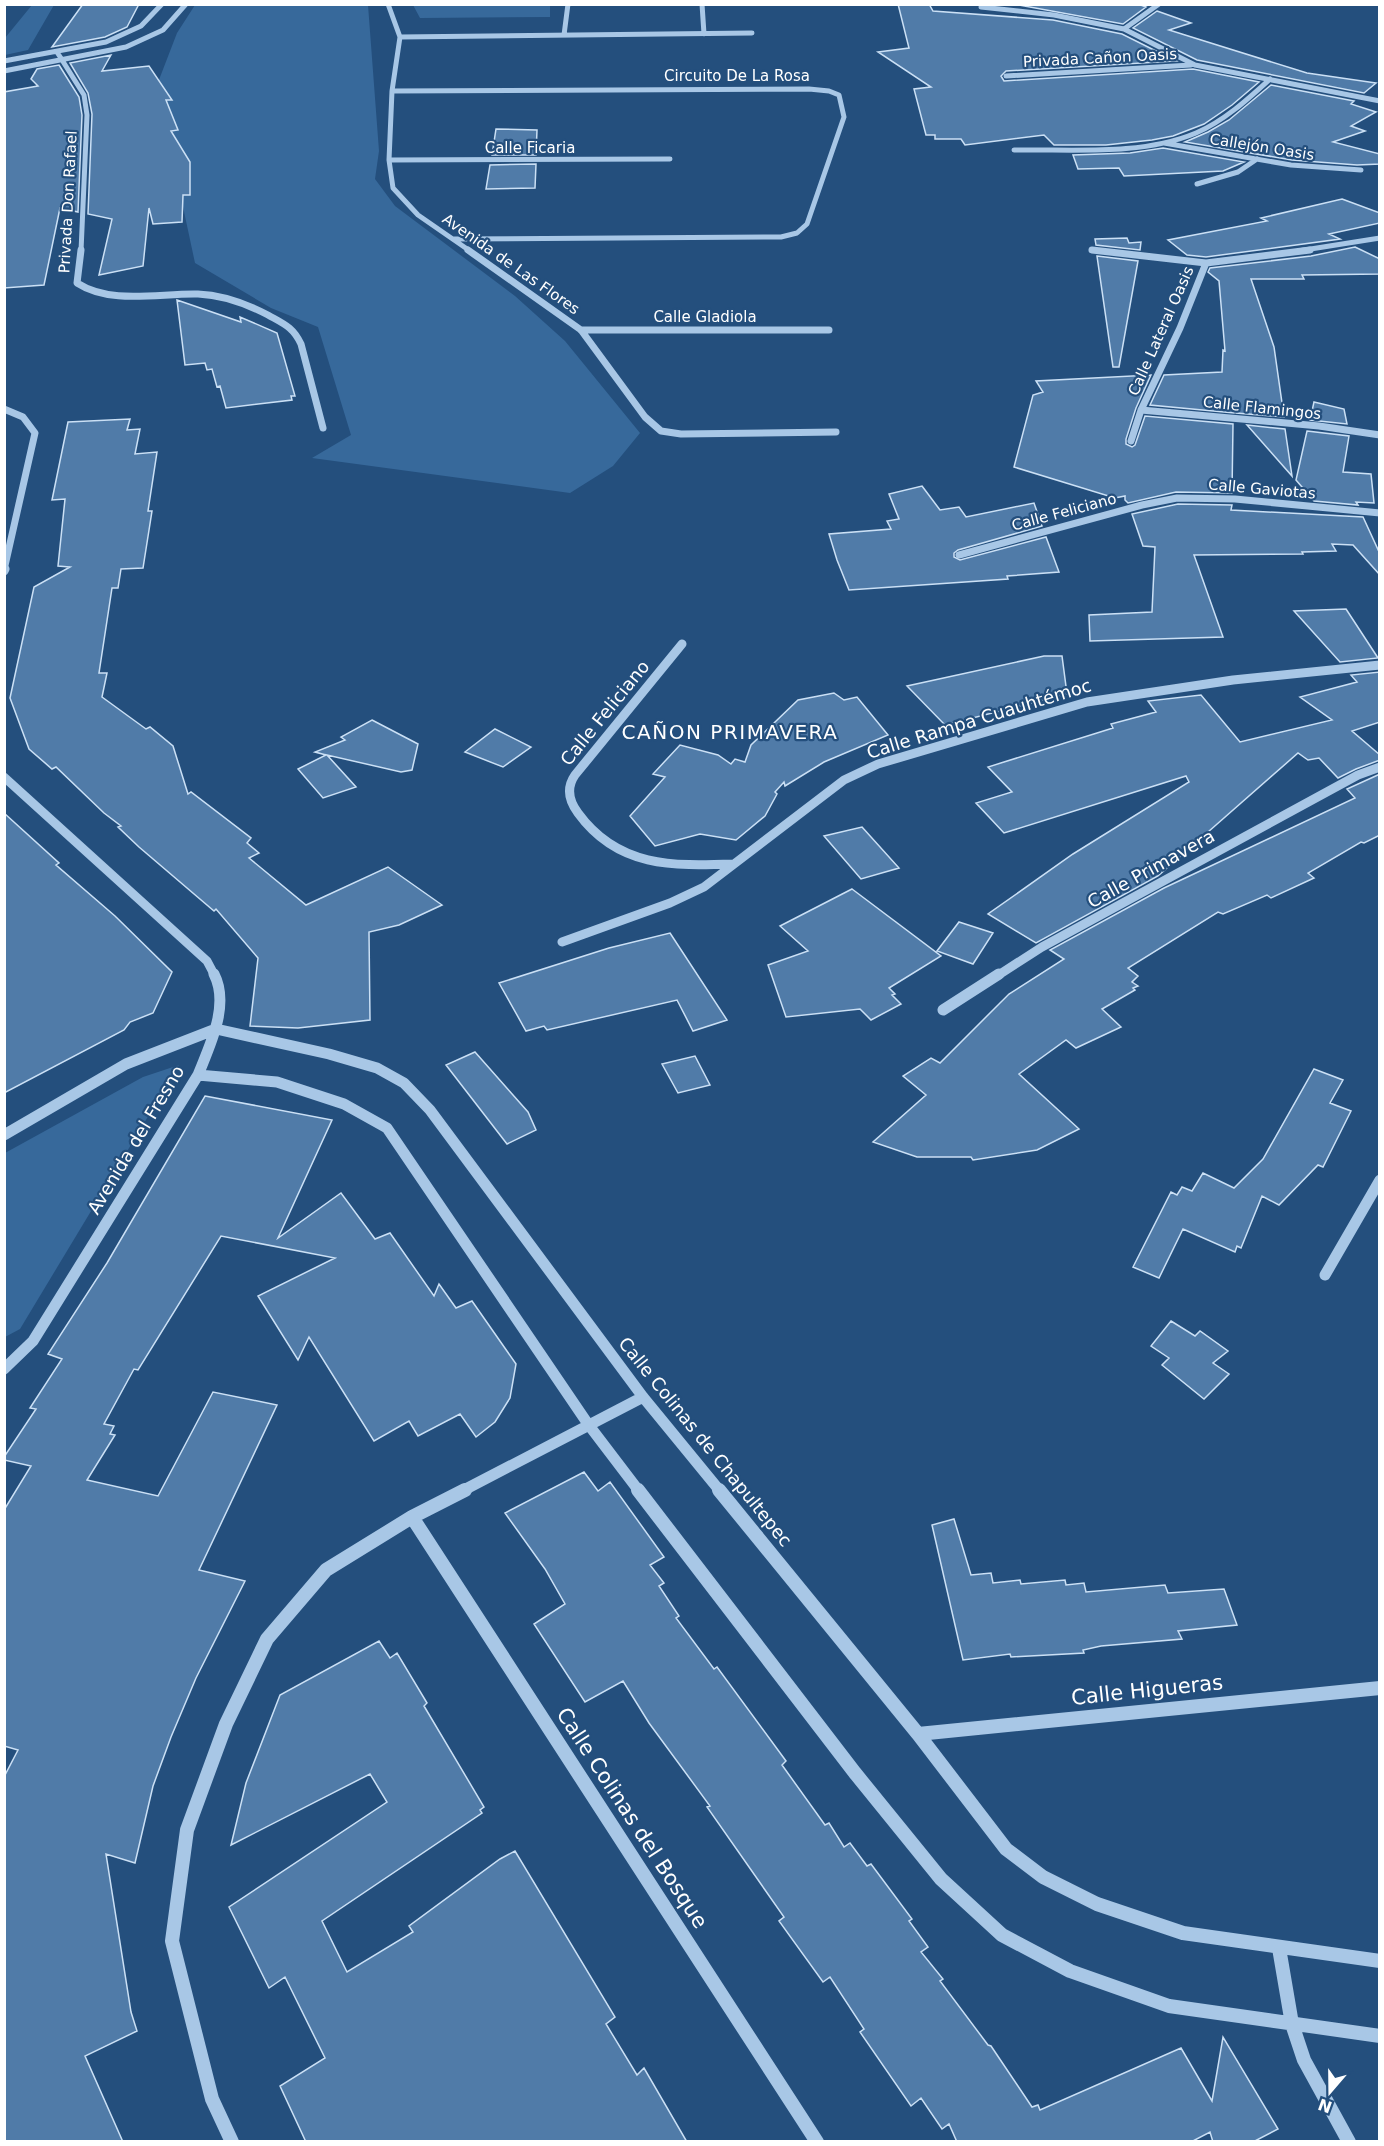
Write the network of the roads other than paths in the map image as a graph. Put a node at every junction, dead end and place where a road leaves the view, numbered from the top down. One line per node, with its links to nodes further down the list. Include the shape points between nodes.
1 (162, 4): 13 (street, via 141,26 106,42)
2 (186, 4): 15 (street, via 163,30 126,46)
3 (388, 4): 12 (street, Avenida de Las Flores)
4 (568, 4): 11 (street)
5 (702, 4): 9 (street)
6 (1159, 4): 8 (street)
7 (981, 7): 8 (street)
8 (1124, 29): 16 (street)
9 (704, 33): 10 (street); 11 (street)
10 (752, 33)
11 (564, 35): 12 (street)
12 (400, 37): 20 (street, Avenida de Las Flores)
13 (57, 52): 14 (street); 15 (street, Privada Don Rafael)
14 (4, 61)
15 (62, 61): 17 (street); 37 (street, Privada Don Rafael, via 84,95 87,115 77,283 104,295 212,295 285,324 301,344)
16 (1195, 65): 18 (street, Privada Cañon Oasis); 19 (street)
17 (4, 71)
18 (1006, 76)
19 (1270, 79): 21 (street); 22 (street, Callejón Oasis, via 1217,121 1194,134)
20 (392, 92): 26 (street, Avenida de Las Flores); 30 (street, Circuito De La Rosa, via 808,89 839,95 844,117 837,142 807,224 797,233 781,237)
21 (1380, 101)
22 (1160, 142): 23 (street, Callejón Oasis, via 1106,148); 25 (street, Callejón Oasis)
23 (1014, 150)
24 (670, 159): 26 (street, Calle Ficaria)
25 (1257, 159): 27 (street, Callejón Oasis, via 1328,170); 28 (street, via 1238,172)
26 (389, 160): 30 (street, Avenida de Las Flores, via 393,188 418,215)
27 (1361, 170)
28 (1197, 184)
29 (1380, 238): 32 (street, Calle Lateral Oasis)
30 (453, 239): 33 (street, Avenida de Las Flores)
31 (1092, 250): 32 (street)
32 (1206, 262): 36 (street, Calle Lateral Oasis)
33 (582, 330): 34 (street, Calle Gladiola); 38 (street, Avenida de Las Flores, via 645,417 661,431)
34 (829, 330)
35 (4, 409): 44 (street, via 22,415 35,433)
36 (1141, 410): 39 (street, Calle Flamingos); 40 (street, Calle Lateral Oasis)
37 (323, 428)
38 (836, 432)
39 (1380, 435)
40 (1131, 441)
41 (1142, 506): 42 (street, Calle Gaviotas, via 1177,498 1206,497); 43 (street, Calle Feliciano)
42 (1380, 513)
43 (959, 555)
44 (4, 571)
45 (682, 644): 49 (street, Calle Feliciano, via 582,766 569,786 571,799 578,816 616,849 639,860 668,865)
46 (1380, 665): 49 (street, Calle Rampa Cuauhtémoc, via 1233,680 1087,702 889,761 844,780)
47 (1380, 767): 51 (street, Calle Primavera, via 1358,775 1042,948)
48 (4, 777): 52 (street, Avenida del Fresno, via 207,961 220,986)
49 (734, 864): 50 (street, Calle Rampa Cuauhtémoc, via 704,887 670,903)
50 (562, 942)
51 (943, 1010)
52 (216, 1029): 53 (street, Avenida del Fresno); 54 (street, via 126,1064); 58 (street, Calle Colinas de Chapultepec, via 329,1054 377,1068 404,1083 430,1110)
53 (198, 1075): 57 (street, Avenida del Fresno, via 33,1341); 59 (street, via 277,1082 344,1104 387,1128)
54 (4, 1135)
55 (1380, 1180): 56 (street)
56 (1325, 1275)
57 (4, 1369)
58 (642, 1397): 59 (street); 62 (street, Calle Colinas de Chapultepec)
59 (588, 1424): 60 (street); 65 (street, via 855,1773 941,1879 1002,1935 1070,1971 1169,2006)
60 (412, 1517): 67 (street, via 326,1570 267,1639 226,1724 187,1830 172,1941 212,2099); 68 (street, Calle Colinas del Bosque)
61 (1380, 1688): 62 (street, Calle Higueras)
62 (918, 1734): 63 (street, Calle Colinas de Chapultepec, via 1006,1849 1043,1877 1097,1904 1183,1933)
63 (1280, 1948): 64 (street, Calle Colinas de Chapultepec); 65 (street)
64 (1380, 1961)
65 (1292, 2024): 66 (street); 69 (street, via 1304,2060)
66 (1380, 2036)
67 (232, 2142)
68 (817, 2142)
69 (1349, 2142)

